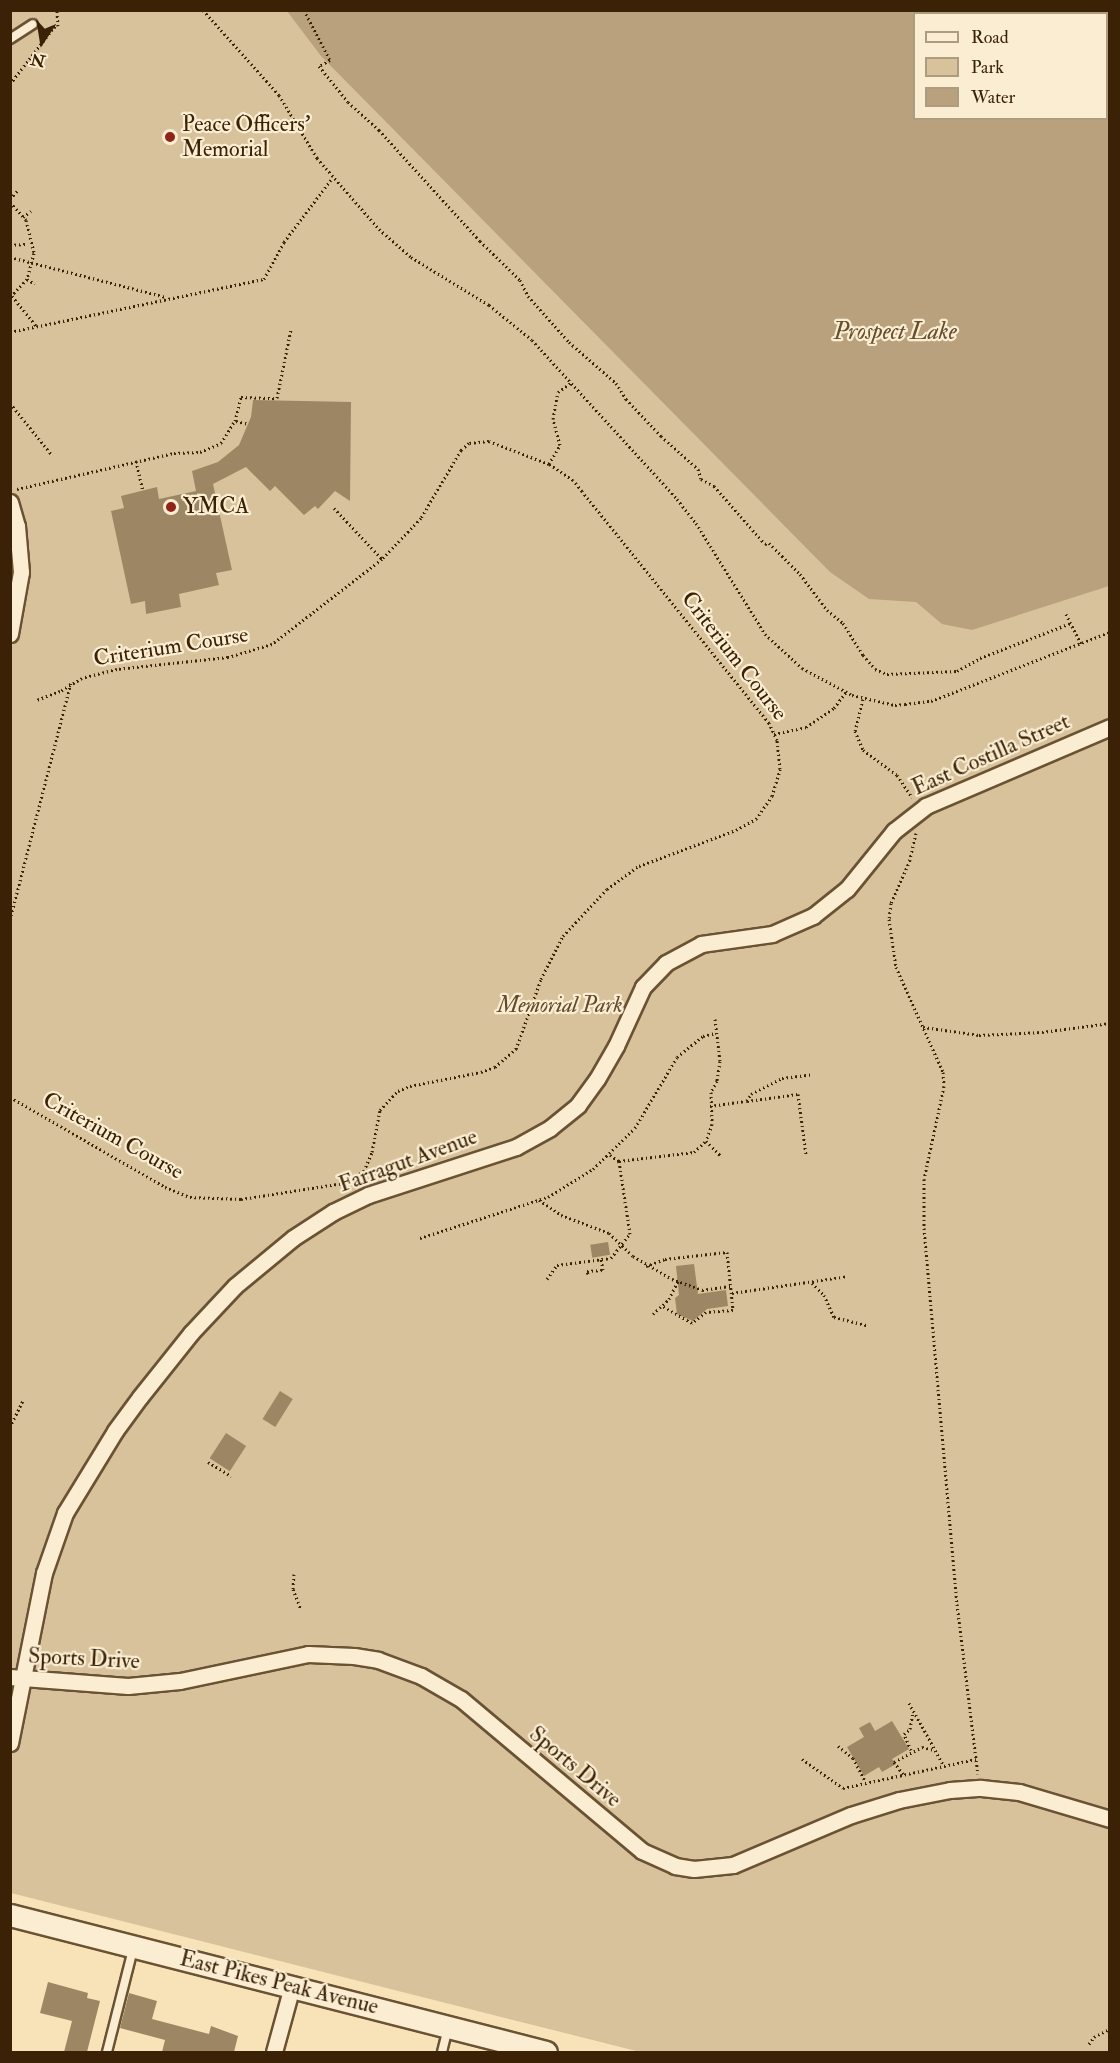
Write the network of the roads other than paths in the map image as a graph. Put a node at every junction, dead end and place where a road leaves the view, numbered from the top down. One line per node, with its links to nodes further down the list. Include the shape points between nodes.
1 (33, 24): 2 (lane)
2 (10, 39)
3 (10, 502): 4 (street, via 17,526 21,572)
4 (10, 634)
5 (1110, 727): 6 (street, East Costilla Street, via 946,796)
6 (894, 831): 7 (street, Farragut Avenue, via 847,889 813,916 772,934 701,944 654,973 643,987 597,1079 578,1105 550,1128 516,1147 368,1195 333,1212 293,1238 235,1286 147,1387 65,1513 44,1573)
7 (17, 1678): 8 (street, Farragut Avenue); 9 (street, Sports Drive, via 105,1686 154,1684 308,1654 354,1656 401,1667 461,1699 642,1851 675,1866 694,1869 733,1865 851,1815 950,1790 1019,1792)
8 (10, 1743)
9 (1110, 1819)
10 (10, 1915): 11 (main road, East Pikes Peak Avenue)
11 (134, 1946): 12 (main road, East Pikes Peak Avenue); 14 (lane)
12 (292, 1986): 13 (main road, East Pikes Peak Avenue); 15 (street)
13 (448, 2026): 16 (lane); 17 (main road, East Pikes Peak Avenue)
14 (107, 2052)
15 (274, 2052)
16 (442, 2052)
17 (546, 2052)

